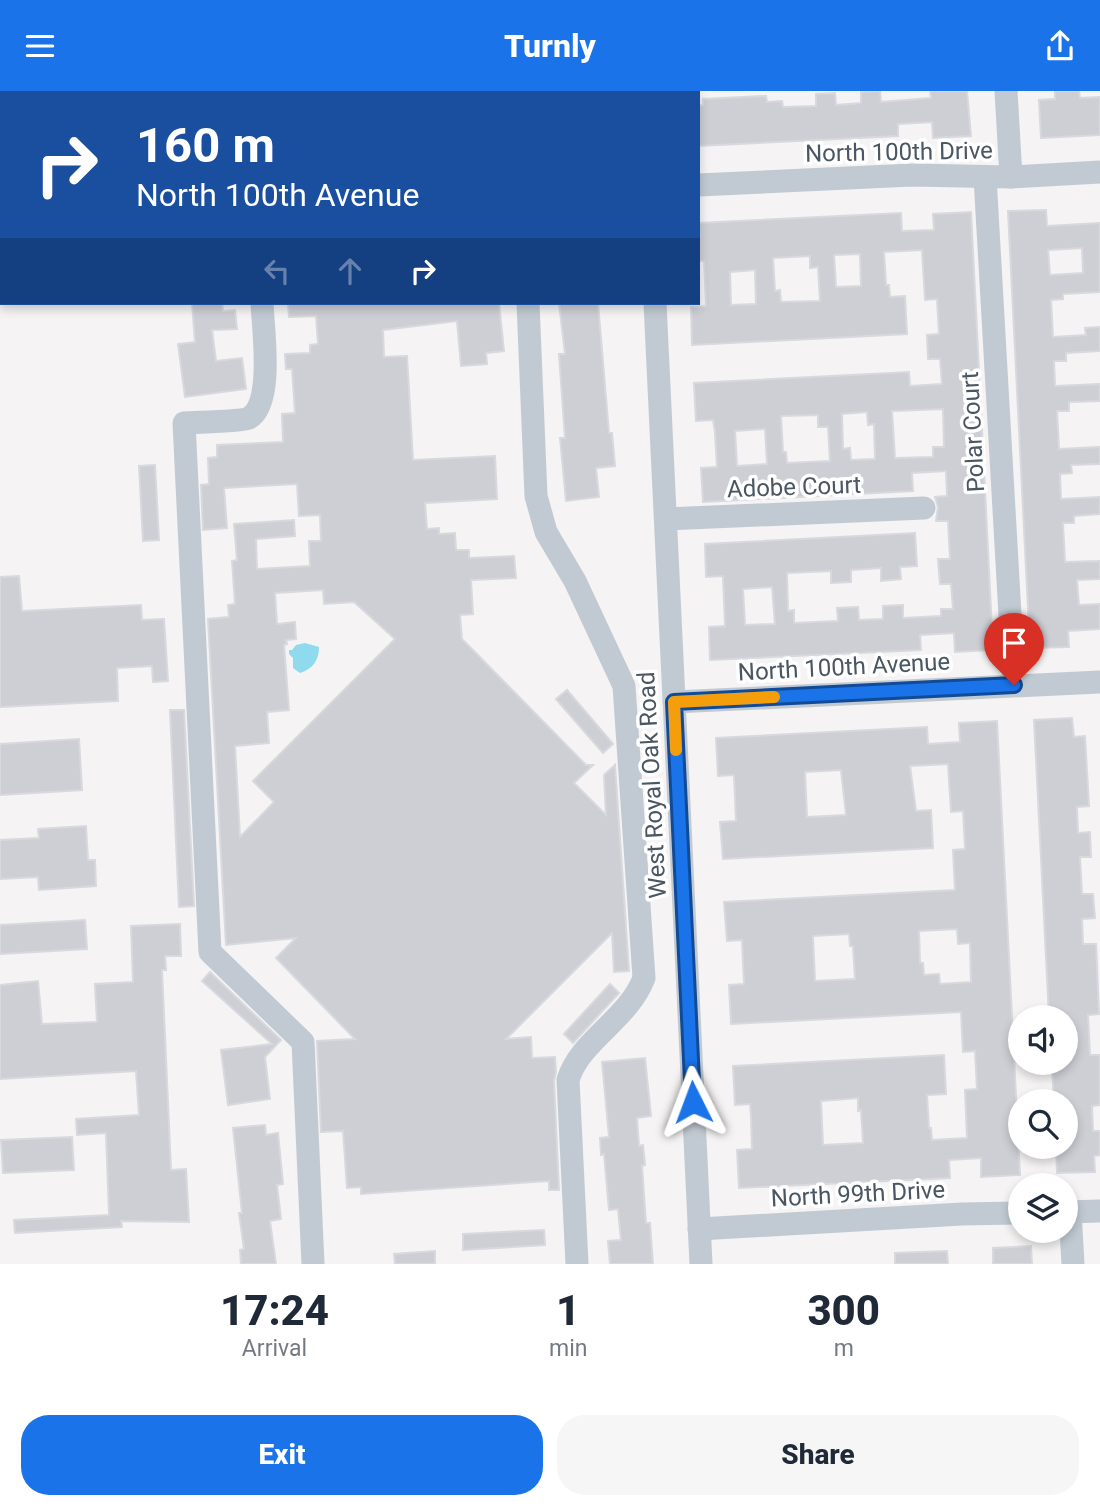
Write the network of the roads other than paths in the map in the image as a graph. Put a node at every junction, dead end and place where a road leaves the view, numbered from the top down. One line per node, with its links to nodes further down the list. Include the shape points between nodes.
1 (1006, 91): 4 (street)
2 (1100, 172): 4 (street, North 100th Drive)
3 (985, 177): 4 (street, North 100th Drive); 5 (street, North 100th Drive, via 912,174); 12 (street, Polar Court)
4 (1011, 177)
5 (700, 185)
6 (262, 305): 19 (street, via 265,389 259,408 248,419 184,423 210,952 303,1042)
7 (528, 305): 20 (street, via 539,509 546,532 624,685 644,978 625,1010 582,1053 568,1080)
8 (655, 305): 10 (street, West Royal Oak Road)
9 (924, 508): 10 (street, Adobe Court)
10 (666, 519): 13 (street, West Royal Oak Road)
11 (1100, 682): 12 (street, North 100th Avenue)
12 (1014, 685): 13 (street, North 100th Avenue)
13 (674, 702): 17 (street, West Royal Oak Road)
14 (1100, 1211): 15 (street)
15 (1078, 1212)
16 (1008, 1213): 17 (street, North 99th Drive)
17 (699, 1230): 21 (street, West Royal Oak Road)
18 (1071, 1243): 22 (street)
19 (313, 1264)
20 (577, 1264)
21 (701, 1264)
22 (1073, 1264)

